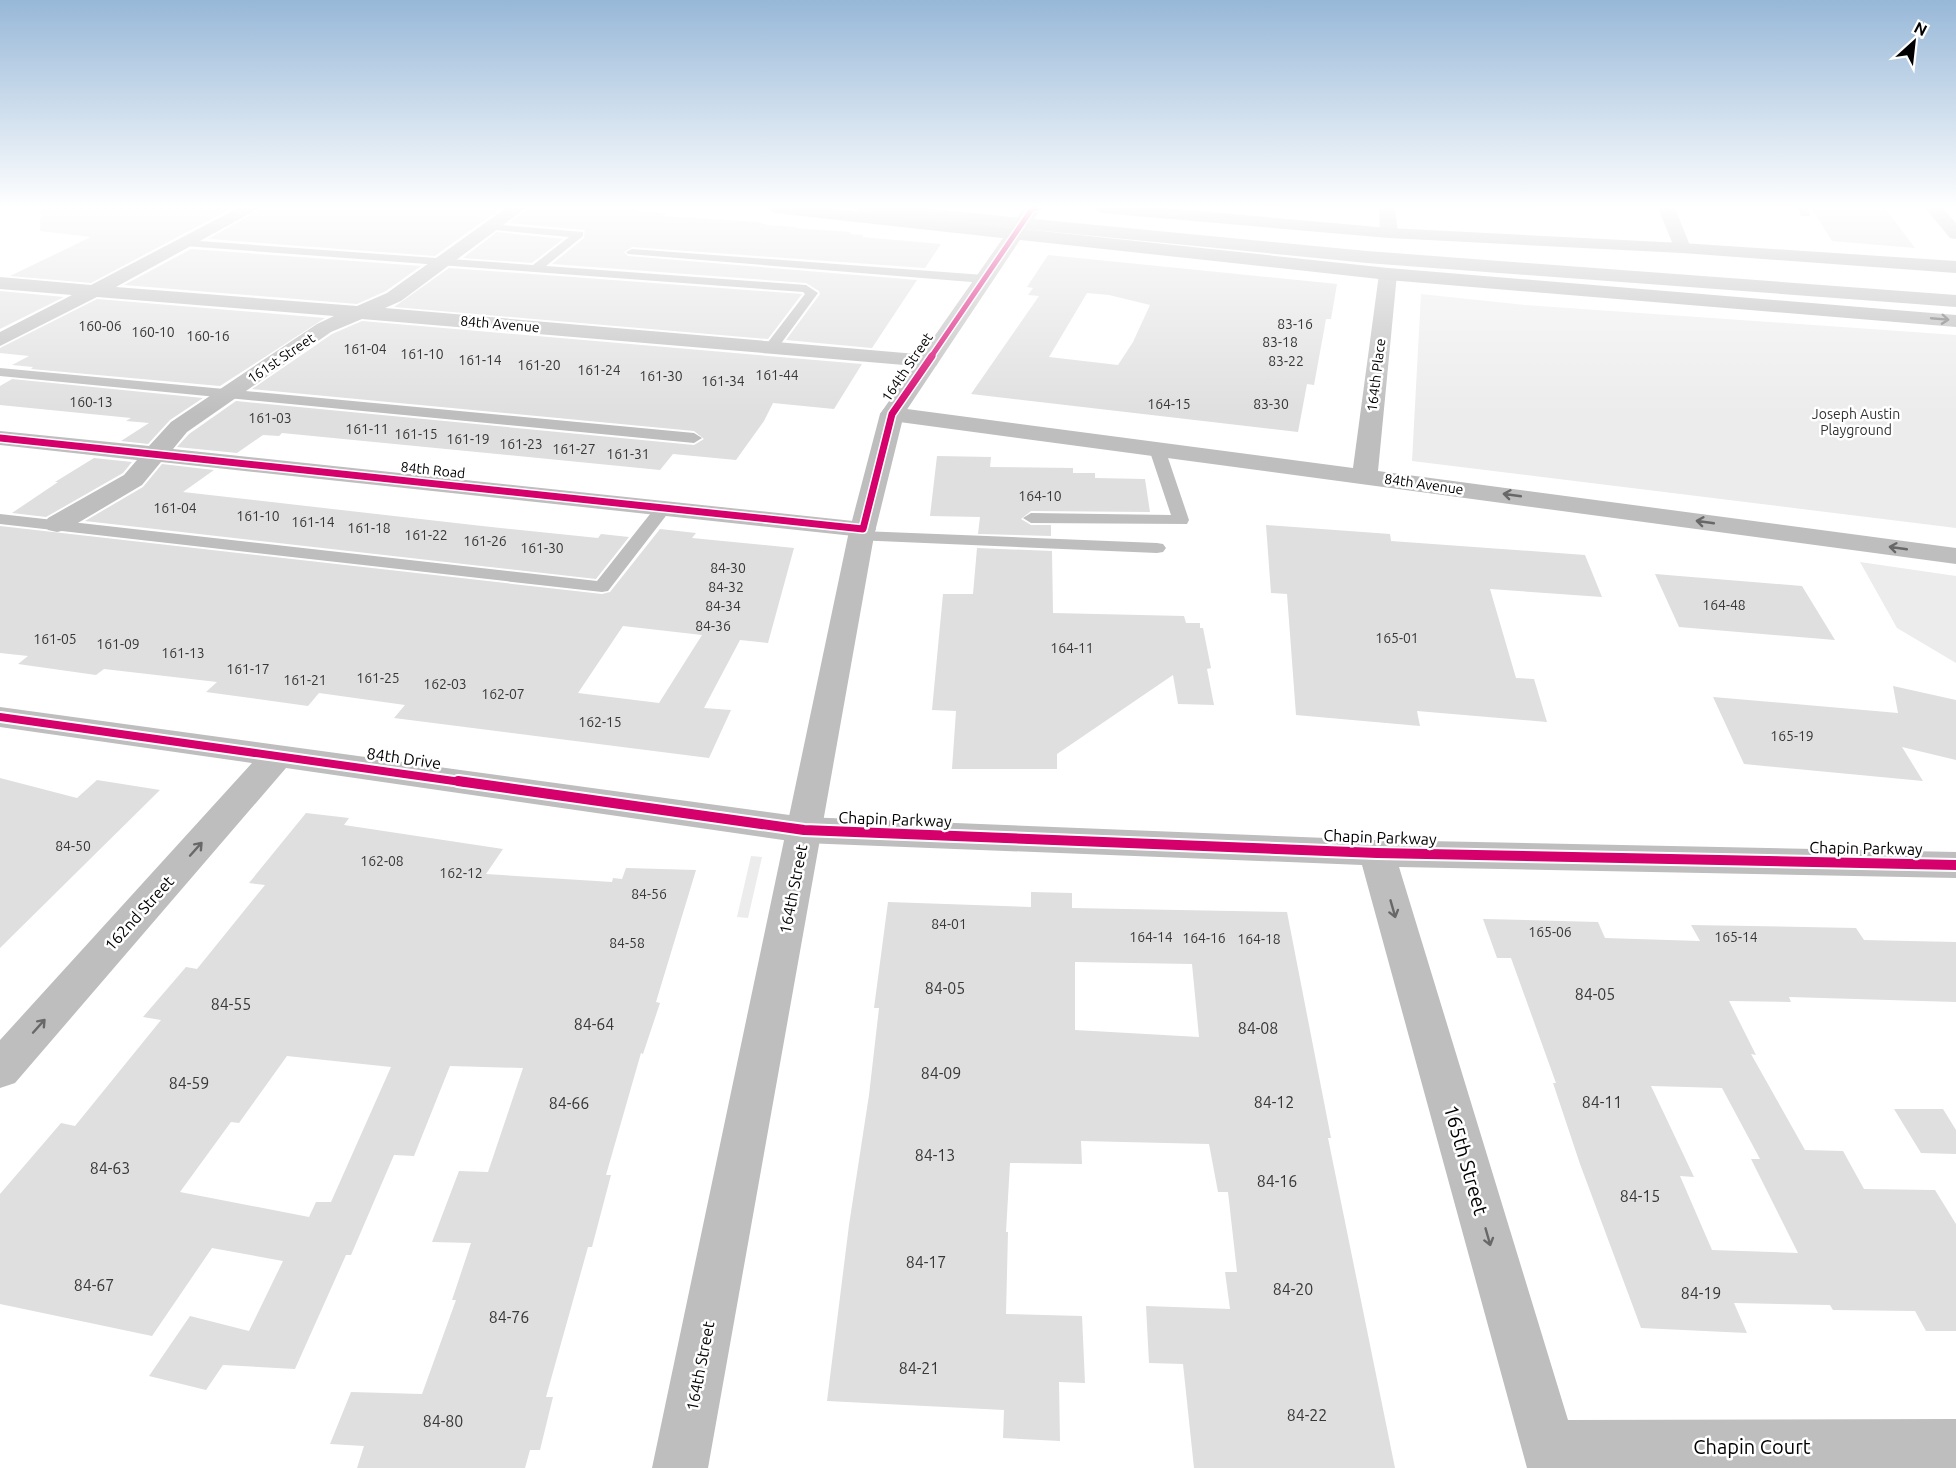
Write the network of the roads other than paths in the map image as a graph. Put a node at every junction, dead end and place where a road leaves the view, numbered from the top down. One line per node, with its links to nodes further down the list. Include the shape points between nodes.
1 (121, 277): 13 (main road)
2 (423, 277): 15 (main road, 161st Street, via 394,297)
3 (627, 277): 18 (lane, via 806,289 813,293)
4 (951, 277): 10 (lane)
5 (986, 277): 10 (main road, 164th Street)
6 (1388, 277): 27 (main road, 164th Place)
7 (1418, 277): 16 (main road, one-way to 16)
8 (1628, 277): 14 (main road)
9 (1838, 277): 12 (main road)
10 (984, 279): 19 (main road, 164th Street)
11 (0, 284): 13 (main road, 84th Avenue)
12 (1956, 285)
13 (93, 291): 15 (main road, 84th Avenue); 17 (main road)
14 (1956, 301)
15 (359, 313): 18 (main road, 84th Avenue); 21 (main road, 161st Street, via 324,328)
16 (1956, 321)
17 (0, 340)
18 (772, 346): 19 (main road, 84th Avenue)
19 (927, 361): 22 (main road, 164th Street)
20 (0, 372): 21 (lane)
21 (230, 393): 24 (lane); 26 (main road, 161st Street, via 179,427)
22 (892, 414): 25 (main road, 84th Avenue); 32 (main road, 164th Street)
23 (0, 438): 26 (main road, 84th Road)
24 (694, 438)
25 (1157, 449): 27 (main road, 84th Avenue); 29 (lane, via 1180,520)
26 (155, 454): 28 (main road, 84th Road); 31 (main road, 161st Street, via 133,480)
27 (1365, 476): 34 (main road, 84th Avenue, one-way to 27)
28 (664, 508): 31 (lane, via 602,587); 32 (main road, 84th Road)
29 (1030, 518)
30 (0, 519): 31 (lane)
31 (57, 525)
32 (862, 532): 33 (lane); 37 (main road, 164th Street)
33 (1157, 548)
34 (1956, 556)
35 (0, 717): 36 (main road, 84th Drive)
36 (279, 755): 37 (main road, 84th Drive); 40 (main road, 162nd Street, one-way to 36)
37 (804, 830): 38 (main road, Chapin Parkway); 43 (main road, 164th Street)
38 (1377, 852): 39 (main road, Chapin Parkway); 42 (main road, 165th Street, one-way to 42)
39 (1956, 865)
40 (0, 1070)
41 (1956, 1446): 42 (main road, Chapin Court)
42 (1552, 1458)
43 (680, 1468)

